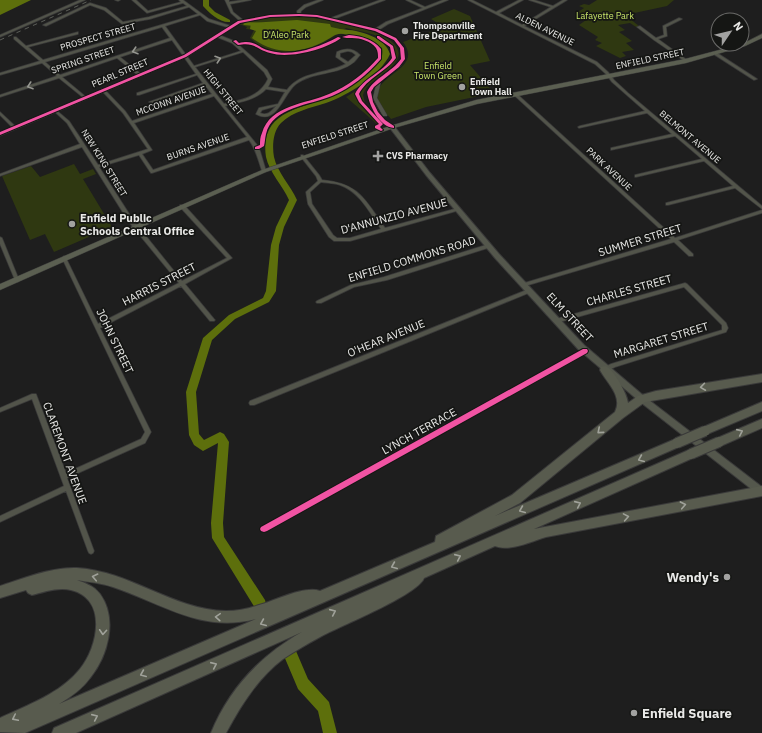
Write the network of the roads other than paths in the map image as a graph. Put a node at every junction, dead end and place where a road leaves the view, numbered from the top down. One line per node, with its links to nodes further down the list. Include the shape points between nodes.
1 (83, 0): 30 (street)
2 (134, 0): 12 (street, via 147,12)
3 (249, 0): 13 (street)
4 (321, 0): 19 (street, via 305,6 299,11)
5 (383, 0): 20 (street)
6 (408, 0): 16 (street)
7 (446, 0): 16 (street)
8 (470, 0): 18 (street, ALDEN AVENUE)
9 (521, 0): 18 (street)
10 (531, 0): 15 (street)
11 (565, 0): 15 (street)
12 (183, 1): 14 (street)
13 (228, 2): 22 (street, via 232,12)
14 (189, 6): 17 (street); 23 (street, via 122,23 105,9 92,4)
15 (553, 7): 25 (street)
16 (425, 8): 28 (street)
17 (201, 14): 24 (street, PROSPECT STREET); 26 (street, via 214,23)
18 (497, 14): 25 (street, ALDEN AVENUE)
19 (299, 15): 20 (street, PEARL STREET); 22 (street, PEARL STREET, via 278,15)
20 (330, 19): 28 (street, PEARL STREET)
21 (680, 19): 35 (street, via 666,25 666,35)
22 (242, 21): 26 (street, PEARL STREET)
23 (45, 25)
24 (163, 26): 34 (street, HIGH STREET); 41 (street, PROSPECT STREET)
25 (522, 26): 49 (street, ALDEN AVENUE, via 592,59)
26 (230, 27): 31 (street, PEARL STREET)
27 (639, 27): 35 (street)
28 (376, 30): 67 (street, PEARL STREET, via 395,39 403,52 403,59 398,66 369,90 370,101 387,125)
29 (77, 33): 36 (street)
30 (0, 36)
31 (218, 36): 37 (street, via 231,40); 39 (street, PEARL STREET)
32 (761, 37): 38 (main road, ENFIELD STREET)
33 (15, 38): 36 (street)
34 (172, 38): 39 (street, HIGH STREET); 40 (street, SPRING STREET, one-way to 40)
35 (655, 39): 42 (street)
36 (25, 47): 41 (street)
37 (243, 51): 44 (street, one-way to 37); 52 (street, via 269,75 269,82)
38 (716, 54): 42 (main road, ENFIELD STREET); 50 (street)
39 (185, 56): 44 (street, HIGH STREET); 47 (street, PEARL STREET)
40 (118, 57): 47 (street); 48 (street, SPRING STREET)
41 (42, 61): 45 (street, PROSPECT STREET); 48 (street)
42 (686, 61): 49 (main road, ENFIELD STREET)
43 (347, 63): 43 (street, via 338,57 338,54 346,50 356,52 357,57); 54 (street, via 297,82)
44 (193, 67): 46 (street, HIGH STREET)
45 (0, 74)
46 (198, 74): 51 (street, HIGH STREET); 55 (street)
47 (140, 75): 53 (street, PEARL STREET)
48 (59, 76): 58 (street, SPRING STREET, one-way to 58); 59 (street)
49 (610, 77): 57 (main road, ENFIELD STREET); 64 (street, BELMONT AVENUE)
50 (755, 79)
51 (205, 83): 56 (street, HIGH STREET); 60 (street)
52 (265, 88): 54 (street); 61 (street, via 251,97)
53 (104, 90): 59 (street, PEARL STREET); 66 (street)
54 (287, 92): 62 (street)
55 (138, 94)
56 (215, 94): 61 (street, HIGH STREET); 66 (street, MCCONN AVENUE)
57 (516, 95): 67 (main road, ENFIELD STREET, via 459,106); 91 (street, PARK AVENUE)
58 (0, 96)
59 (85, 98): 63 (street, PEARL STREET)
60 (151, 102)
61 (223, 105): 72 (street, HIGH STREET)
62 (278, 105): 62 (street, via 271,114 258,114 260,109)
63 (56, 110): 69 (street, PEARL STREET); 73 (street, NEW KING STREET, via 68,122)
64 (648, 112): 68 (street); 71 (street, BELMONT AVENUE)
65 (0, 113): 69 (street)
66 (131, 123): 75 (street, via 150,150)
67 (392, 126): 76 (main road, ENFIELD STREET); 86 (main road, ELM STREET)
68 (580, 127)
69 (15, 128): 70 (street, PEARL STREET)
70 (0, 134)
71 (675, 135): 74 (street); 77 (street, BELMONT AVENUE)
72 (249, 138): 75 (street, BURNS AVENUE, via 152,172); 79 (street, HIGH STREET)
73 (82, 145): 78 (street, NEW KING STREET); 80 (street)
74 (612, 149)
75 (140, 153): 78 (street)
76 (302, 156): 79 (main road, ENFIELD STREET); 82 (street)
77 (704, 160): 81 (street); 83 (street, BELMONT AVENUE)
78 (96, 167): 88 (street, NEW KING STREET)
79 (267, 169): 85 (main road, ENFIELD STREET)
80 (0, 175)
81 (636, 176)
82 (320, 181): 89 (street, via 349,186); 89 (street, D'ANNUNZIO AVENUE, via 308,192 308,199 333,239 343,240)
83 (736, 186): 84 (street); 87 (street, BELMONT AVENUE)
84 (668, 204)
85 (182, 206): 88 (main road, ENFIELD STREET); 96 (street, HARRIS STREET, via 230,258)
86 (458, 209): 89 (street, D'ANNUNZIO AVENUE); 92 (main road, ELM STREET)
87 (762, 210): 91 (street, SUMMER STREET)
88 (136, 226): 94 (main road, ENFIELD STREET); 96 (street, NEW KING STREET)
89 (384, 229)
90 (0, 238): 95 (street)
91 (674, 240): 93 (street, PARK AVENUE); 97 (street, SUMMER STREET)
92 (489, 246): 97 (main road, ELM STREET); 100 (street, ENFIELD COMMONS ROAD, via 385,279 353,286)
93 (691, 255)
94 (64, 258): 95 (main road, ENFIELD STREET); 103 (street, JOHN STREET)
95 (17, 280): 98 (main road, ENFIELD STREET)
96 (183, 283): 101 (street, NEW KING STREET); 103 (street, HARRIS STREET)
97 (523, 285): 99 (main road, ELM STREET)
98 (0, 287)
99 (528, 291): 102 (main road, ELM STREET); 109 (street, O'HEAR AVENUE)
100 (319, 302)
101 (212, 320)
102 (556, 321): 104 (street, CHARLES STREET, via 685,285 724,324); 105 (main road, ELM STREET)
103 (97, 327): 114 (street, JOHN STREET, via 148,432 143,441)
104 (724, 331): 106 (street, MARGARET STREET, via 613,365)
105 (585, 351): 106 (main road, ELM STREET); 118 (street, LYNCH TERRACE)
106 (605, 370): 108 (main road, ELM STREET); 112 (highway, via 623,398)
107 (762, 378): 108 (highway, one-way to 108)
108 (642, 399): 112 (highway); 116 (main road, ELM STREET)
109 (252, 403)
110 (762, 406): 120 (highway, one-way to 120, bridge)
111 (0, 410): 114 (street, CLAREMONT AVENUE, via 34,396)
112 (619, 415): 120 (highway, one-way to 120, via 522,495 446,536)
113 (762, 423): 119 (highway, one-way to 113, bridge)
114 (64, 477): 115 (street, CLAREMONT AVENUE)
115 (67, 488): 117 (street); 121 (street, CLAREMONT AVENUE)
116 (762, 491): 119 (highway, one-way to 116, via 511,541 546,531)
117 (0, 519)
118 (264, 529)
119 (491, 542): 122 (highway, one-way to 119)
120 (430, 550): 124 (highway, one-way to 124)
121 (91, 551)
122 (424, 572): 128 (highway, one-way to 122); 129 (highway, via 404,589 280,652 257,672 244,688 230,708)
123 (0, 592): 124 (highway, one-way to 123, via 301,598 257,613 226,618 184,610 108,580 86,575 55,576)
124 (324, 596): 127 (highway, one-way to 127)
125 (0, 599): 126 (highway, one-way to 126, via 49,585 72,584 84,589 96,600 104,627 99,651 79,681 52,700)
126 (0, 725)
127 (8, 733)
128 (60, 733)
129 (218, 733)

